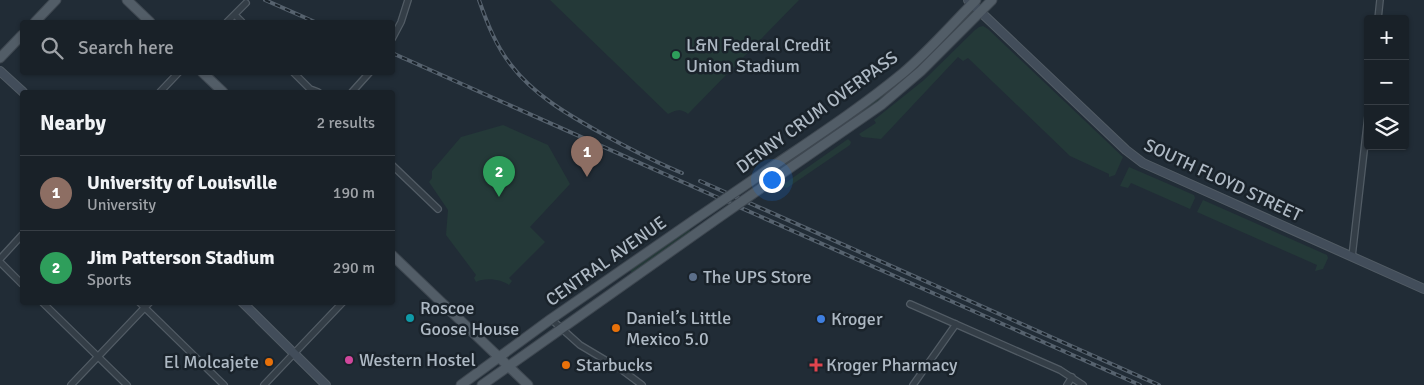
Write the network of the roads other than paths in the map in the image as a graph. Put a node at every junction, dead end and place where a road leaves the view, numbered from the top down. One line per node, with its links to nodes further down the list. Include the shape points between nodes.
1 (56, 0): 11 (main road)
2 (127, 0): 12 (main road)
3 (408, 0): 15 (street)
4 (992, 0): 8 (main road)
5 (1380, 0): 10 (street)
6 (972, 1): 8 (street, SOUTH FLOYD STREET); 31 (main road, DENNY CRUM OVERPASS, bridge, via 930,47 884,88)
7 (246, 3): 9 (street)
8 (980, 12): 32 (main road, DENNY CRUM OVERPASS, bridge, via 921,71 881,105); 34 (street, SOUTH FLOYD STREET, via 1142,163)
9 (235, 15): 13 (street); 14 (street)
10 (1378, 15)
11 (37, 20)
12 (148, 20)
13 (229, 20)
14 (240, 20)
15 (395, 33)
16 (20, 37): 17 (main road)
17 (0, 58)
18 (0, 71): 23 (street)
19 (176, 75): 24 (street)
20 (205, 75): 25 (main road)
21 (297, 75): 26 (street)
22 (367, 75): 27 (street)
23 (21, 90)
24 (162, 90)
25 (221, 90)
26 (313, 90)
27 (354, 90)
28 (1364, 150): 34 (street)
29 (395, 168): 30 (street)
30 (438, 208)
31 (697, 218): 46 (main road, CENTRAL AVENUE)
32 (711, 223): 48 (main road, CENTRAL AVENUE)
33 (20, 237): 36 (street)
34 (1352, 257): 38 (street, SOUTH FLOYD STREET)
35 (395, 258): 51 (main road)
36 (0, 260): 37 (street)
37 (20, 282)
38 (1424, 289)
39 (910, 304): 47 (street)
40 (45, 305): 50 (street)
41 (142, 305): 45 (street)
42 (148, 305): 45 (street)
43 (245, 305): 49 (street)
44 (340, 305): 49 (street)
45 (145, 308): 50 (street); 56 (street)
46 (551, 319): 48 (street); 51 (main road, CENTRAL AVENUE)
47 (956, 324): 53 (street); 63 (street)
48 (560, 328): 52 (main road, CENTRAL AVENUE); 62 (street, via 580,345)
49 (295, 353): 57 (street); 58 (street)
50 (98, 357): 54 (street); 55 (street)
51 (499, 357): 52 (main road); 59 (main road, CENTRAL AVENUE)
52 (508, 366): 60 (main road, CENTRAL AVENUE); 61 (main road)
53 (1072, 377): 64 (street); 65 (street)
54 (71, 385)
55 (127, 385)
56 (224, 385)
57 (264, 385)
58 (326, 385)
59 (462, 385)
60 (482, 385)
61 (528, 385)
62 (642, 385)
63 (913, 385)
64 (1067, 385)
65 (1083, 385)

